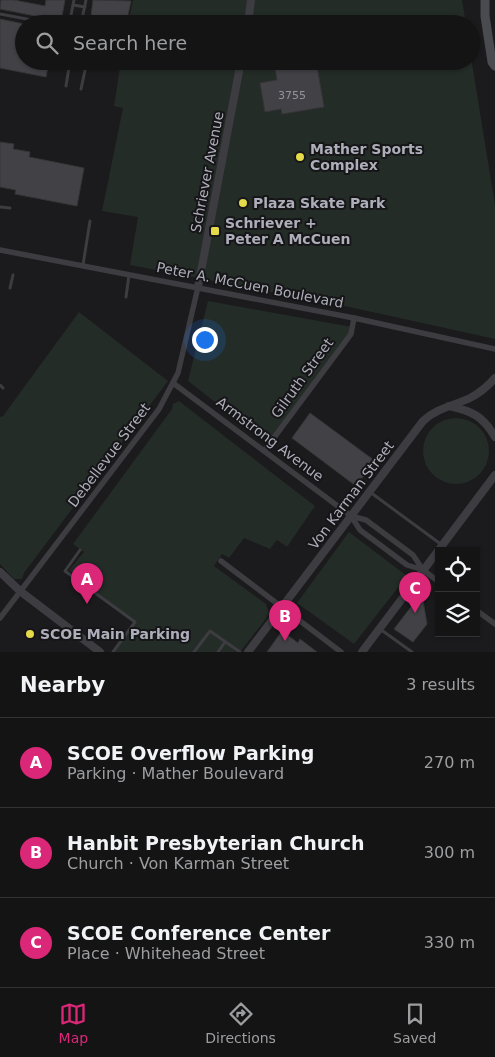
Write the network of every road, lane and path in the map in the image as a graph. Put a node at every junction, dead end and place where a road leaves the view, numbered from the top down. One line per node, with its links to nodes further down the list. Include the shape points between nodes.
1 (86, 0): 6 (lane)
2 (251, 0): 10 (street)
3 (479, 0): 11 (main road)
4 (485, 0): 11 (main road)
5 (74, 2): 6 (lane); 8 (lane)
6 (85, 7): 9 (lane)
7 (0, 14): 12 (lane)
8 (71, 15)
9 (83, 15)
10 (249, 15)
11 (485, 16): 13 (main road)
12 (15, 17)
13 (495, 66)
14 (69, 70): 17 (lane)
15 (85, 70): 18 (lane)
16 (238, 70): 26 (street, Schriever Avenue)
17 (66, 86)
18 (81, 89)
19 (0, 207): 20 (lane)
20 (10, 208)
21 (90, 221): 23 (lane)
22 (0, 250): 23 (street, Peter A. McCuen Boulevard)
23 (83, 266): 25 (street, Peter A. McCuen Boulevard)
24 (13, 274): 27 (lane)
25 (129, 275): 26 (street, Peter A. McCuen Boulevard); 28 (lane)
26 (198, 287): 29 (street, Peter A. McCuen Boulevard); 32 (street, Debellevue Street)
27 (10, 288)
28 (126, 297)
29 (354, 318): 30 (street, Peter A. McCuen Boulevard); 35 (street, Gilruth Street, via 351,334)
30 (495, 349)
31 (495, 378): 33 (street, Von Karman Street, via 471,397)
32 (174, 383): 35 (street, Armstrong Avenue); 46 (street, Debellevue Street, via 159,409)
33 (447, 406): 34 (street, via 480,417); 37 (street, Von Karman Street, via 423,421)
34 (495, 437)
35 (264, 451): 38 (street, Armstrong Avenue)
36 (495, 475): 39 (street)
37 (370, 492): 38 (street, Von Karman Street); 39 (lane)
38 (351, 516): 42 (street, Armstrong Avenue, via 360,530 407,565); 42 (street, Armstrong Avenue, via 366,520 413,555); 47 (street, Von Karman Street)
39 (442, 545): 42 (street)
40 (80, 550): 54 (lane, via 65,571 135,622)
41 (220, 561): 47 (street)
42 (423, 570): 45 (street, Armstrong Avenue); 51 (street)
43 (0, 572): 46 (street)
44 (0, 578): 46 (street)
45 (435, 579)
46 (20, 592): 49 (street, Debellevue Street); 53 (street)
47 (282, 607): 58 (street, Von Karman Street); 59 (street)
48 (480, 613): 50 (street)
49 (0, 618)
50 (495, 624)
51 (379, 629): 60 (street); 61 (lane)
52 (226, 642): 55 (lane, via 210,631); 56 (lane); 57 (lane)
53 (100, 652)
54 (113, 652)
55 (194, 652)
56 (218, 652)
57 (240, 652)
58 (248, 652)
59 (341, 652)
60 (362, 652)
61 (412, 652)

